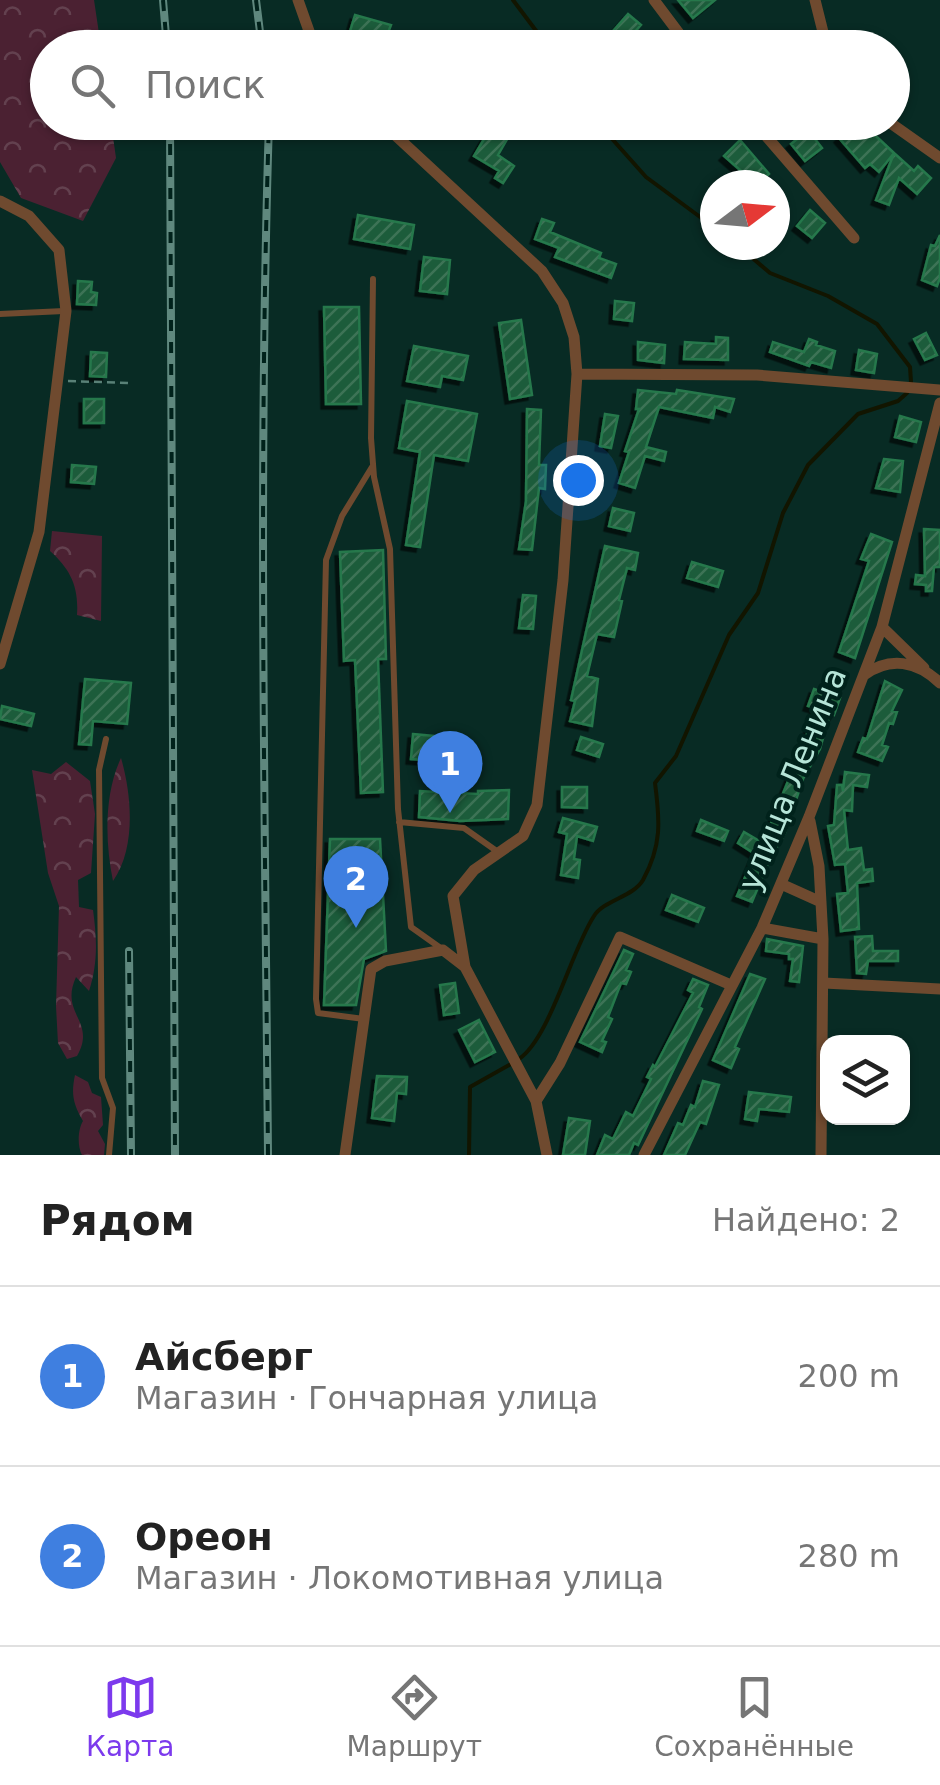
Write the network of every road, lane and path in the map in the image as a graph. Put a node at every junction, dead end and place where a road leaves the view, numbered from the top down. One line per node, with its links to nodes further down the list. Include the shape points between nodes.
1 (298, 0): 4 (street)
2 (654, 0): 5 (street)
3 (815, 0): 6 (street)
4 (309, 30)
5 (676, 30)
6 (823, 30)
7 (910, 137): 10 (street)
8 (400, 140): 16 (street, via 542,271 563,303)
9 (770, 140): 12 (street)
10 (940, 158)
11 (0, 201): 14 (street, via 29,216 60,250)
12 (854, 238)
13 (373, 279): 21 (lane)
14 (66, 311): 15 (lane); 17 (street)
15 (0, 314)
16 (577, 374): 19 (street, via 756,375); 29 (street, via 563,580 537,805 523,836)
17 (57, 381): 18 (path); 23 (street, via 39,532)
18 (130, 382)
19 (940, 390)
20 (940, 403): 22 (street, улица Ленина)
21 (373, 466): 28 (lane, via 390,549); 39 (lane, via 342,516 326,560 316,999 318,1013)
22 (882, 627): 24 (street, улица Ленина); 25 (street)
23 (0, 664)
24 (864, 675): 25 (street, via 890,661); 27 (street, улица Ленина)
25 (935, 679)
26 (106, 738): 41 (lane, via 99,770 102,1078 113,1108)
27 (809, 817): 30 (street, улица Ленина); 31 (street)
28 (399, 822): 29 (lane, via 464,828); 34 (lane, via 412,927)
29 (499, 853): 35 (street, via 453,896)
30 (781, 884): 31 (street); 32 (street, улица Ленина)
31 (821, 902): 33 (street)
32 (762, 928): 33 (street); 37 (street, улица Ленина)
33 (824, 938): 36 (street)
34 (443, 950): 35 (street); 39 (street, via 371,969)
35 (465, 967): 40 (street)
36 (824, 983): 38 (street); 45 (street)
37 (731, 985): 40 (street, via 620,938); 44 (street, улица Ленина)
38 (940, 989)
39 (364, 1019): 42 (street)
40 (536, 1101): 43 (street)
41 (109, 1155)
42 (345, 1155)
43 (548, 1155)
44 (644, 1155)
45 (821, 1155)

